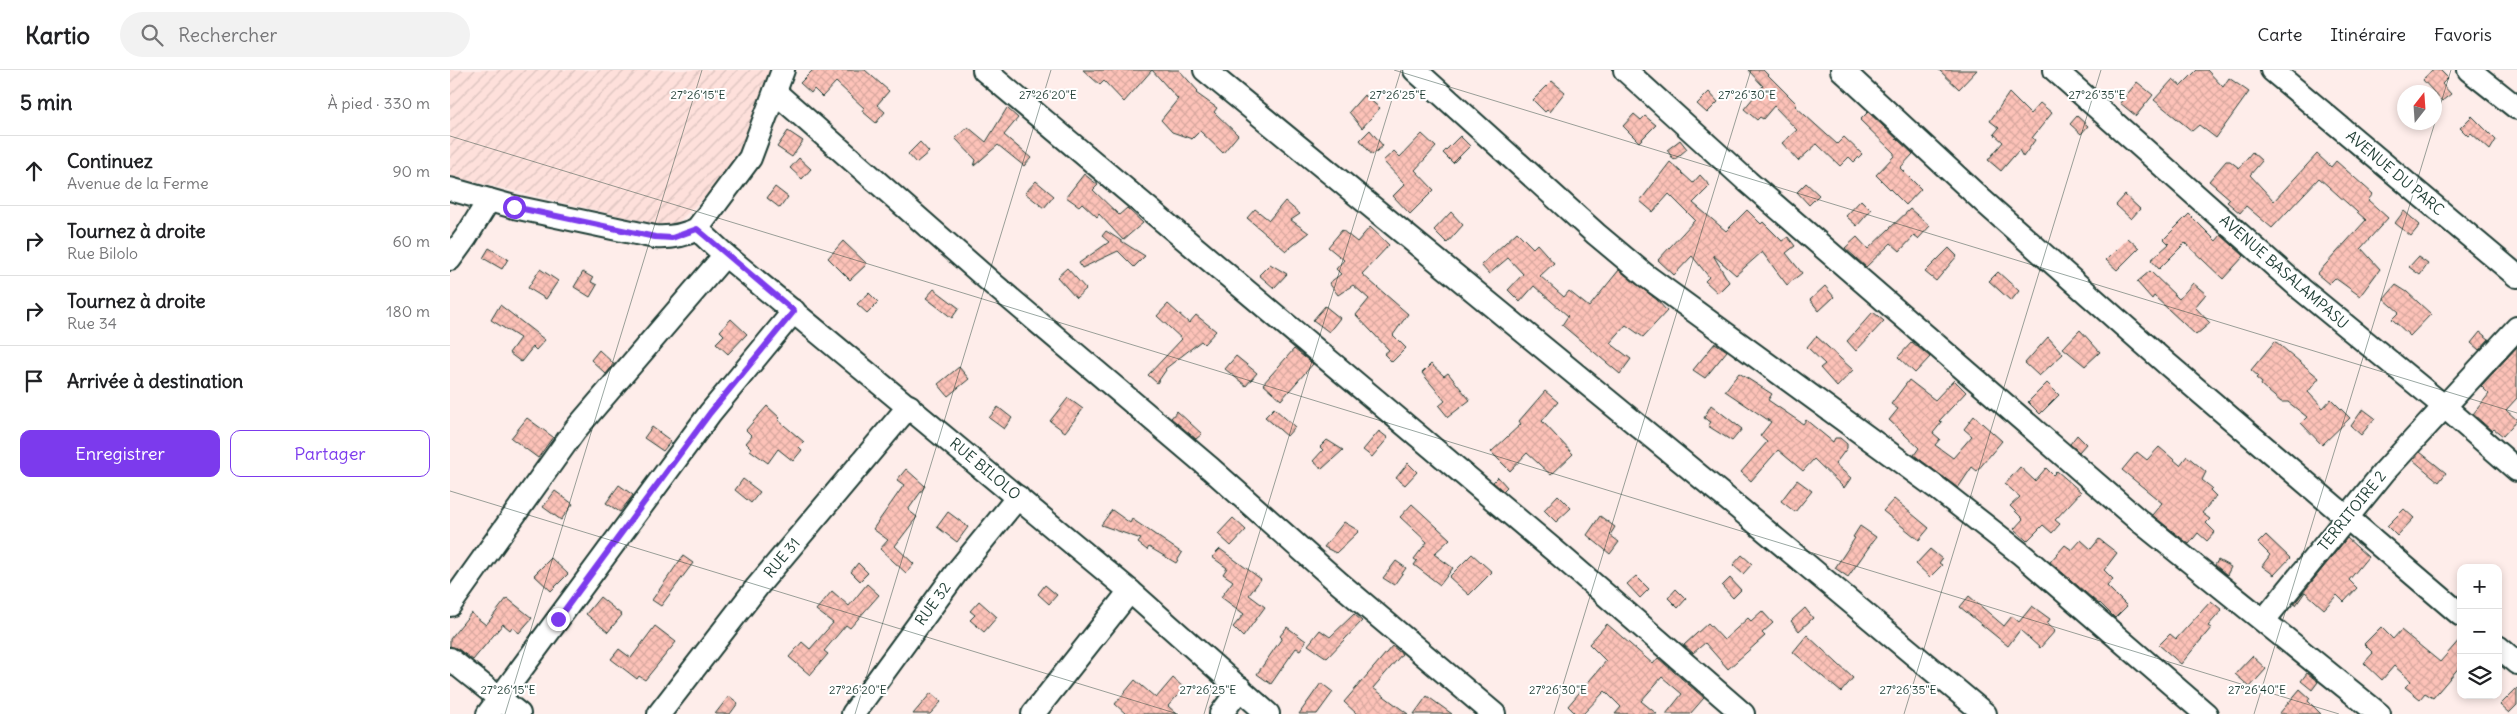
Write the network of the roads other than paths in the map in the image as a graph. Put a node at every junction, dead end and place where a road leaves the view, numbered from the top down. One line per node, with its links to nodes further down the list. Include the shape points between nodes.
1 (783, 70): 10 (street)
2 (984, 70): 41 (street, via 1562,556)
3 (1205, 70): 42 (street)
4 (1415, 70): 43 (street, via 1644,275 1982,523 2087,609)
5 (1625, 70): 28 (street, via 1748,182 2136,519)
6 (1842, 70): 24 (street, via 1983,201)
7 (2055, 70): 21 (street, AVENUE BASALAMPASU, via 2301,289)
8 (2272, 70): 17 (street, AVENUE DU PARC)
9 (2469, 70): 11 (street)
10 (775, 92): 14 (street, via 750,158); 40 (street, via 993,284)
11 (2517, 108)
12 (450, 189): 13 (street)
13 (489, 200): 14 (street, via 655,237 672,238); 16 (street)
14 (697, 229): 15 (street, RUE BILOLO)
15 (726, 255): 18 (street, RUE BILOLO); 26 (street, via 575,430)
16 (450, 259)
17 (2517, 276)
18 (794, 311): 20 (street, RUE BILOLO); 33 (street, via 710,413)
19 (2517, 328): 21 (street, TERRITOIRE 2)
20 (909, 406): 23 (street, RUE BILOLO); 35 (street, RUE 31, via 757,587)
21 (2446, 408): 22 (street, AVENUE BASALAMPASU); 24 (street, TERRITOIRE 2)
22 (2517, 470)
23 (1018, 497): 25 (street, RUE BILOLO); 36 (street, RUE 32, via 956,573)
24 (2346, 517): 27 (street); 28 (street, TERRITOIRE 2)
25 (1130, 591): 32 (street, RUE BILOLO); 37 (street)
26 (450, 605)
27 (2457, 612)
28 (2264, 620): 44 (street)
29 (2502, 651): 31 (street)
30 (450, 659): 33 (street)
31 (2517, 664)
32 (1240, 688): 38 (street); 39 (street, RUE BILOLO)
33 (495, 706): 34 (street)
34 (519, 714)
35 (659, 714)
36 (853, 714)
37 (1033, 714)
38 (1221, 714)
39 (1268, 714)
40 (1494, 714)
41 (1743, 714)
42 (1985, 714)
43 (2206, 714)
44 (2379, 714)

